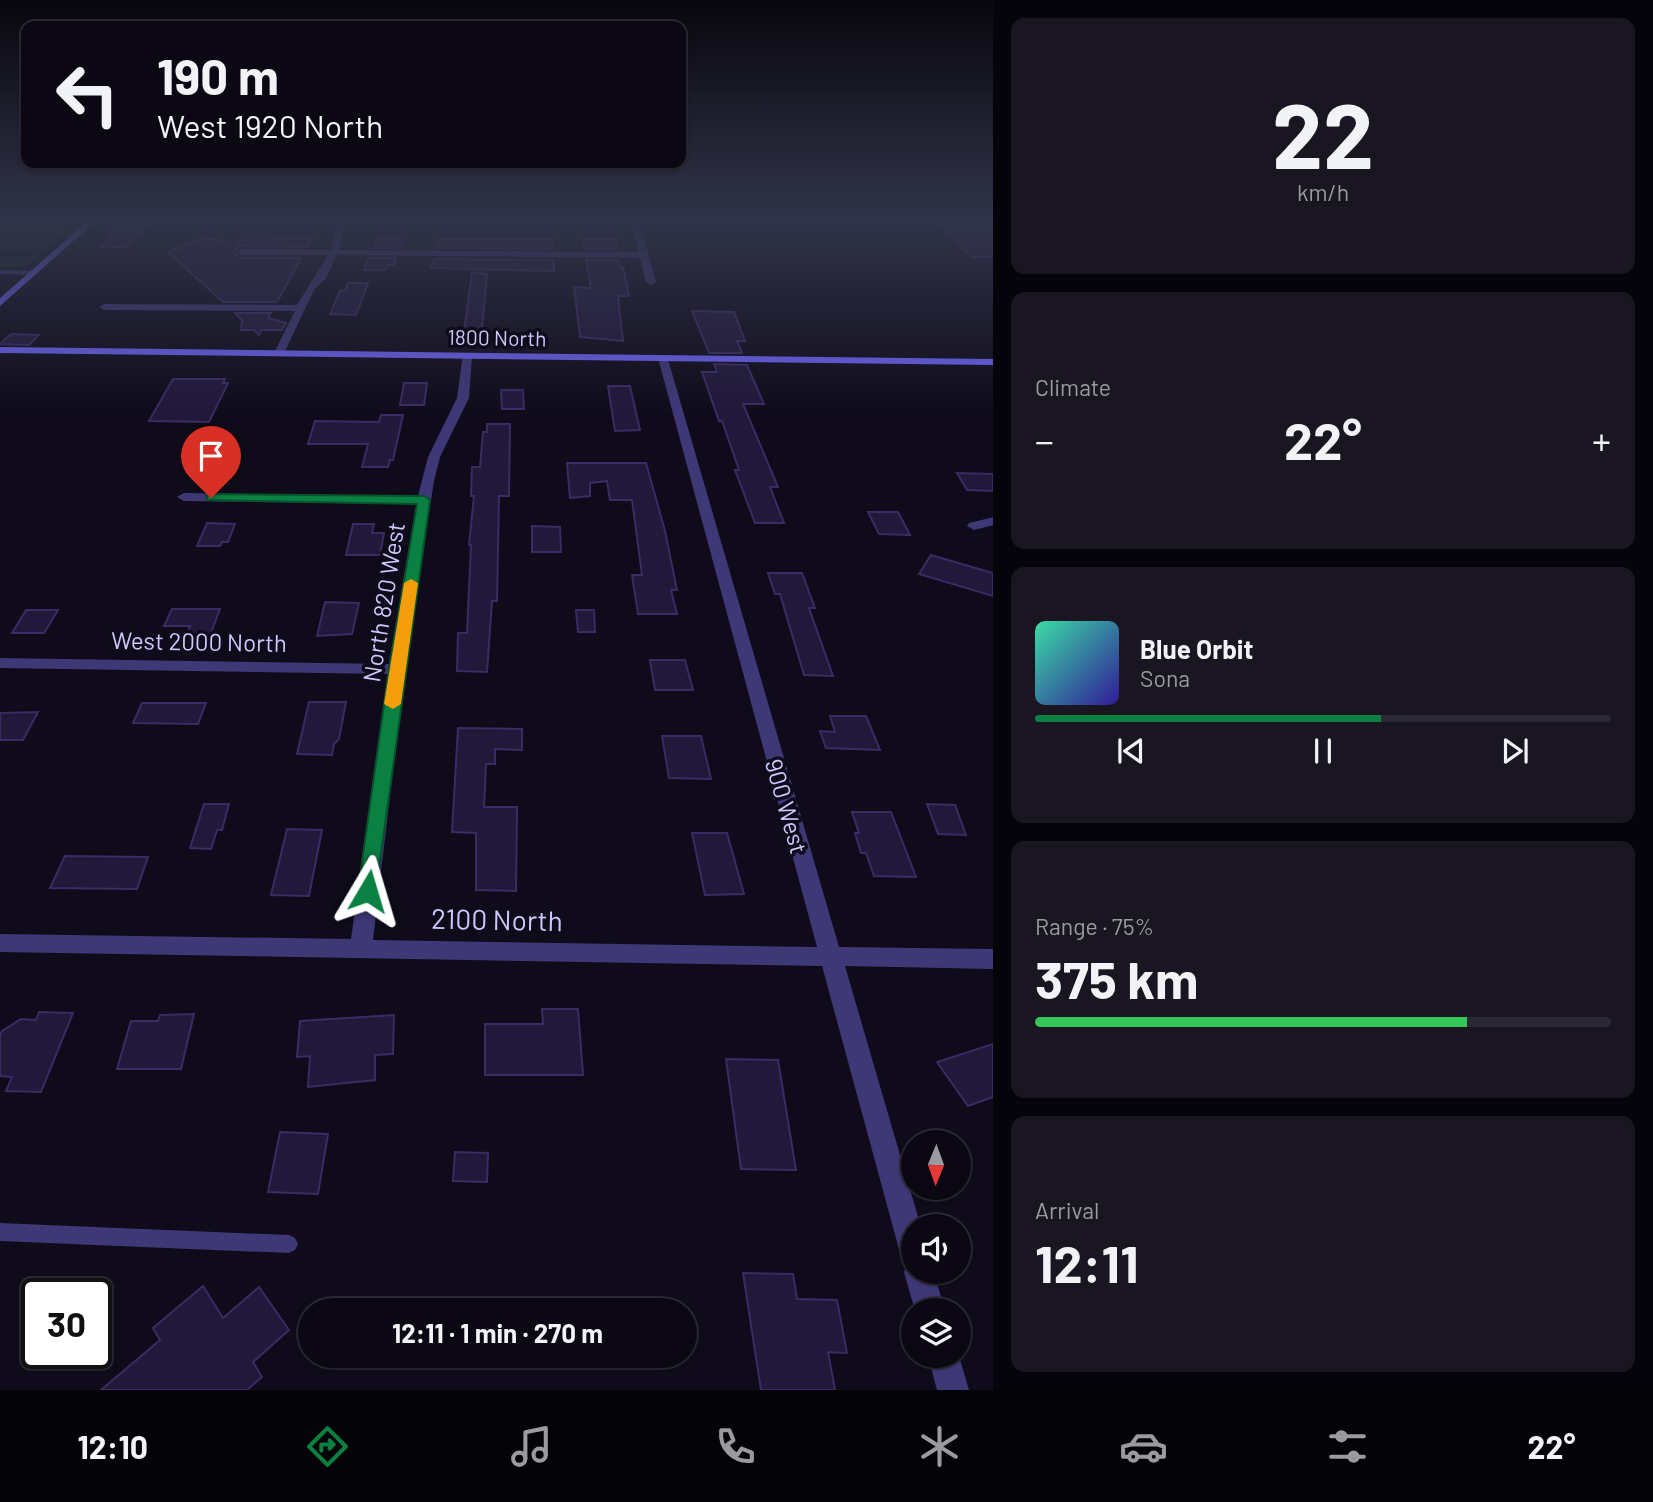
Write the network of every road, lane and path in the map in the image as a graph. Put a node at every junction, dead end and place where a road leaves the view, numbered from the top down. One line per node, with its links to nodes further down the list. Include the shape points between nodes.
1 (20, 285): 3 (street)
2 (314, 285): 5 (street)
3 (0, 303)
4 (104, 307): 5 (street)
5 (300, 308): 7 (street)
6 (0, 350): 7 (street, 1800 North)
7 (279, 354): 8 (street, 1800 North)
8 (467, 356): 9 (street, 1800 North); 12 (street, North 820 West, via 463,398 434,457)
9 (663, 358): 10 (street, 1800 North); 19 (street, 900 West)
10 (993, 362)
11 (184, 497): 12 (street)
12 (424, 500): 16 (street, North 820 West)
13 (993, 521): 14 (street)
14 (974, 526)
15 (0, 663): 16 (street, West 2000 North)
16 (397, 669): 18 (street, North 820 West)
17 (0, 943): 18 (street, 2100 North)
18 (361, 947): 19 (street, 2100 North)
19 (828, 955): 20 (street, 2100 North); 21 (street, 900 West)
20 (993, 959)
21 (903, 1214)
22 (0, 1231): 23 (lane)
23 (289, 1244)
24 (947, 1368): 25 (street)
25 (953, 1390)

